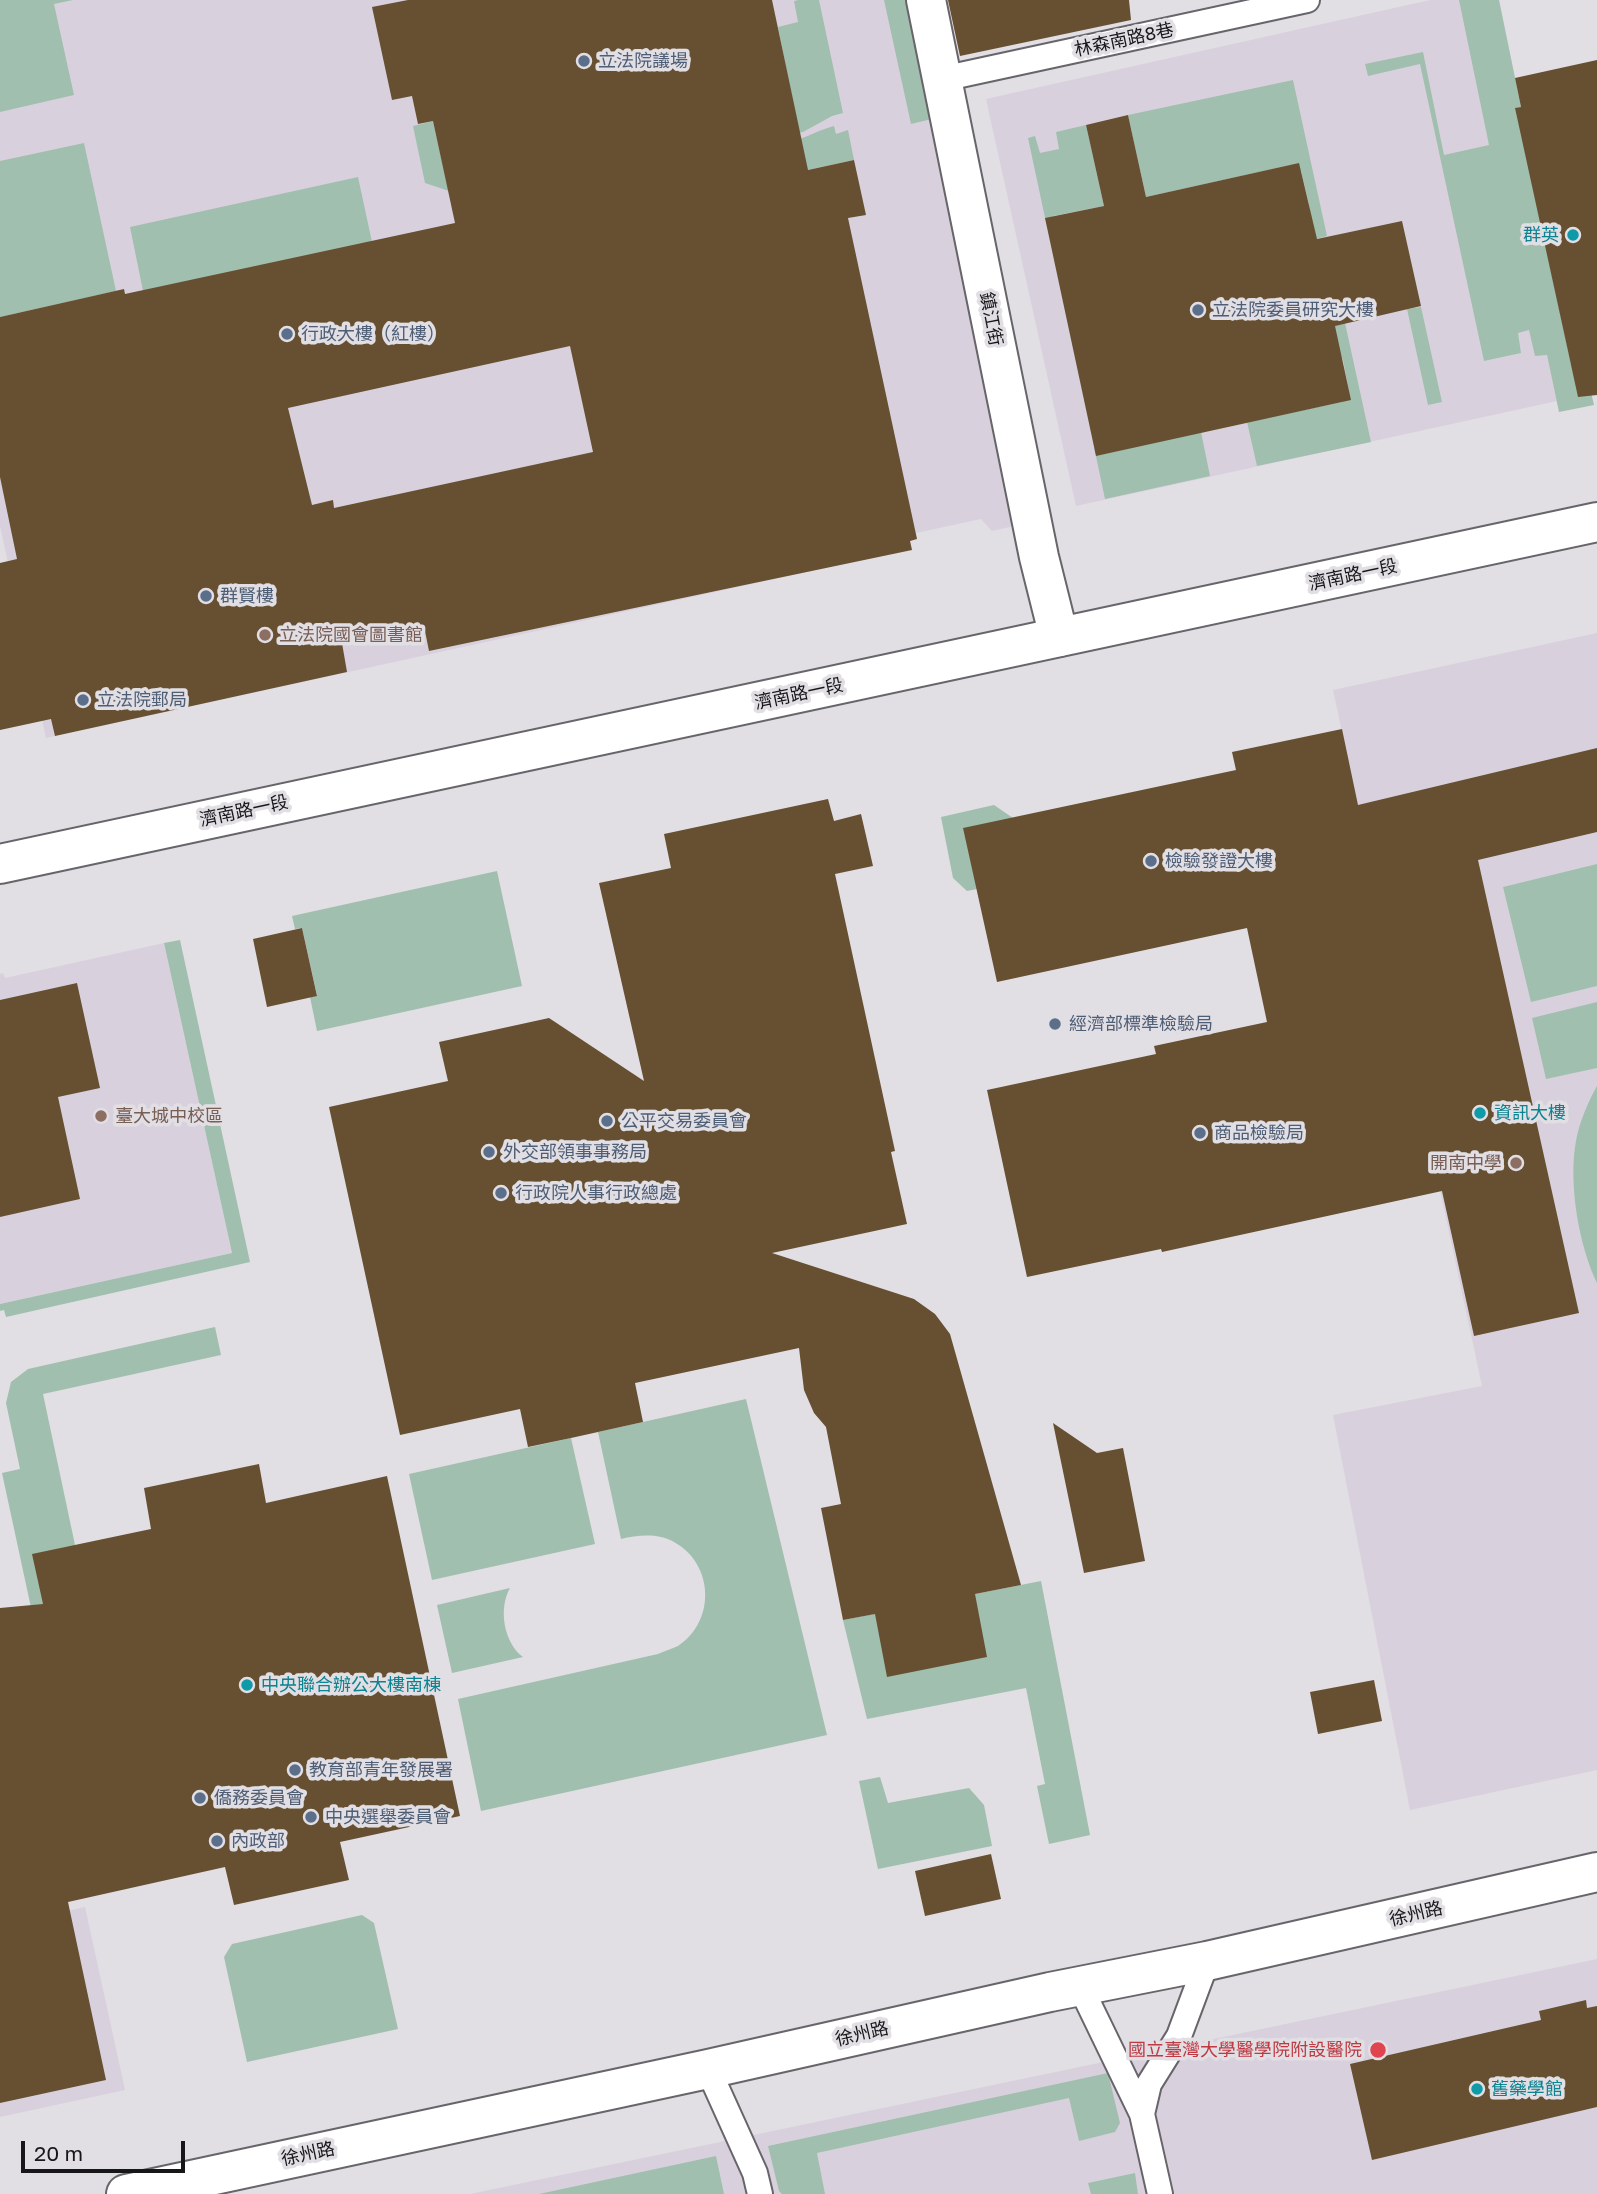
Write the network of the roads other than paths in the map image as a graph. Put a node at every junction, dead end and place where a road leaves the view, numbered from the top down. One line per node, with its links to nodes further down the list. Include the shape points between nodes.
1 (926, 0): 3 (street, 鎮江街)
2 (1307, 0): 3 (lane, 林森南路8巷)
3 (942, 79): 5 (street, 鎮江街)
4 (1597, 522): 5 (street, 濟南路一段)
5 (1059, 637): 6 (street, 濟南路一段)
6 (0, 864)
7 (1597, 1872): 8 (street, 徐州路)
8 (1208, 1961): 9 (street, 徐州路); 11 (lane, via 1179,2036 1149,2084)
9 (1080, 1986): 10 (street, 徐州路); 11 (lane)
10 (708, 2069): 12 (street, 徐州路); 13 (lane)
11 (1142, 2114): 14 (lane)
12 (126, 2194)
13 (760, 2194)
14 (1160, 2194)

